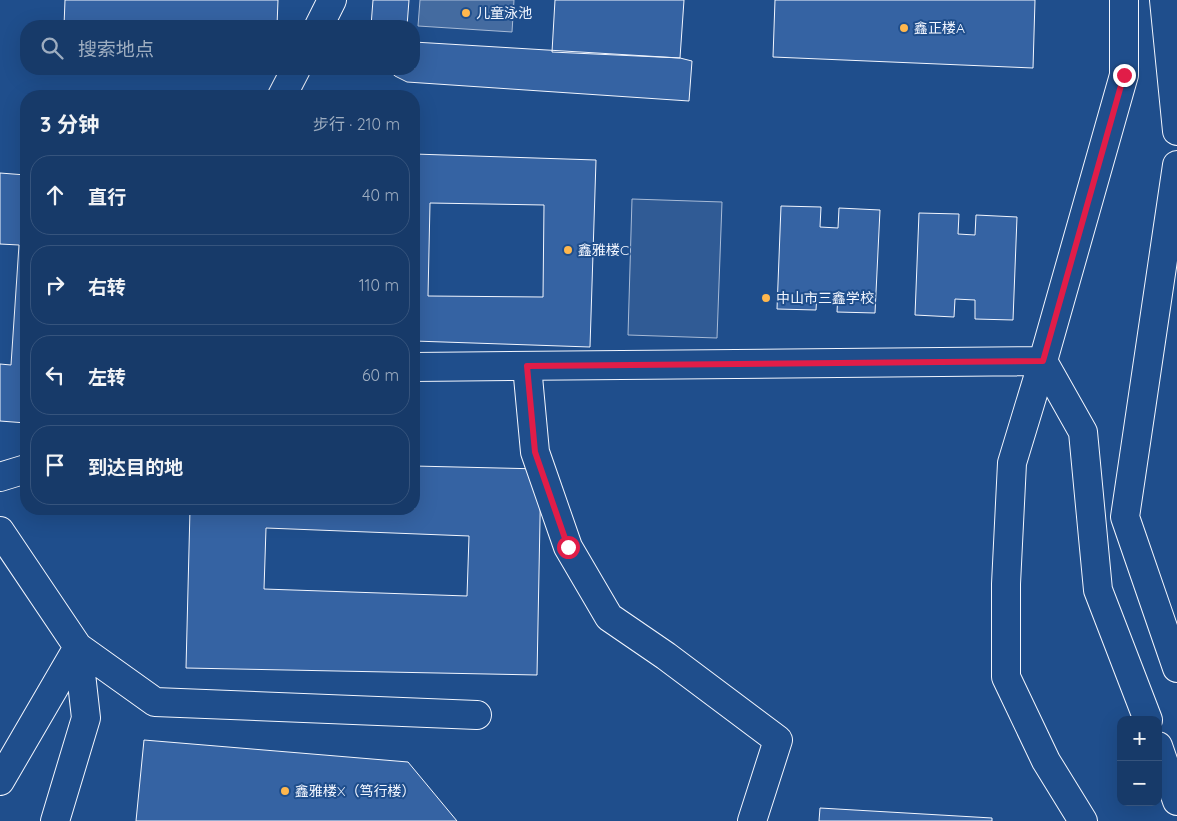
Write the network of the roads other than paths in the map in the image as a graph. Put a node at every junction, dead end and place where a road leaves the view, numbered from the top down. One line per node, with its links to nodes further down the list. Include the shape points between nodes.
1 (332, 0): 4 (street)
2 (1124, 0): 9 (street, via 1124,75)
3 (1164, 0): 7 (street)
4 (321, 20)
5 (293, 75): 6 (street)
6 (285, 90)
7 (1177, 131)
8 (1177, 165): 16 (street, via 1125,518)
9 (1043, 361): 11 (street); 18 (street, via 1083,432 1098,590); 24 (street, via 1012,463 1006,584 1006,677 1046,761)
10 (420, 366): 11 (street)
11 (527, 366): 23 (street, via 535,452 568,547 609,618 666,656 778,740)
12 (20, 471): 13 (street)
13 (0, 477)
14 (0, 530): 15 (street)
15 (78, 647): 17 (street, via 155,702); 20 (street); 22 (street, via 86,718)
16 (1177, 668)
17 (477, 715)
18 (1146, 716)
19 (1162, 758): 21 (street)
20 (0, 781)
21 (1177, 801)
22 (55, 821)
23 (752, 821)
24 (1083, 821)

